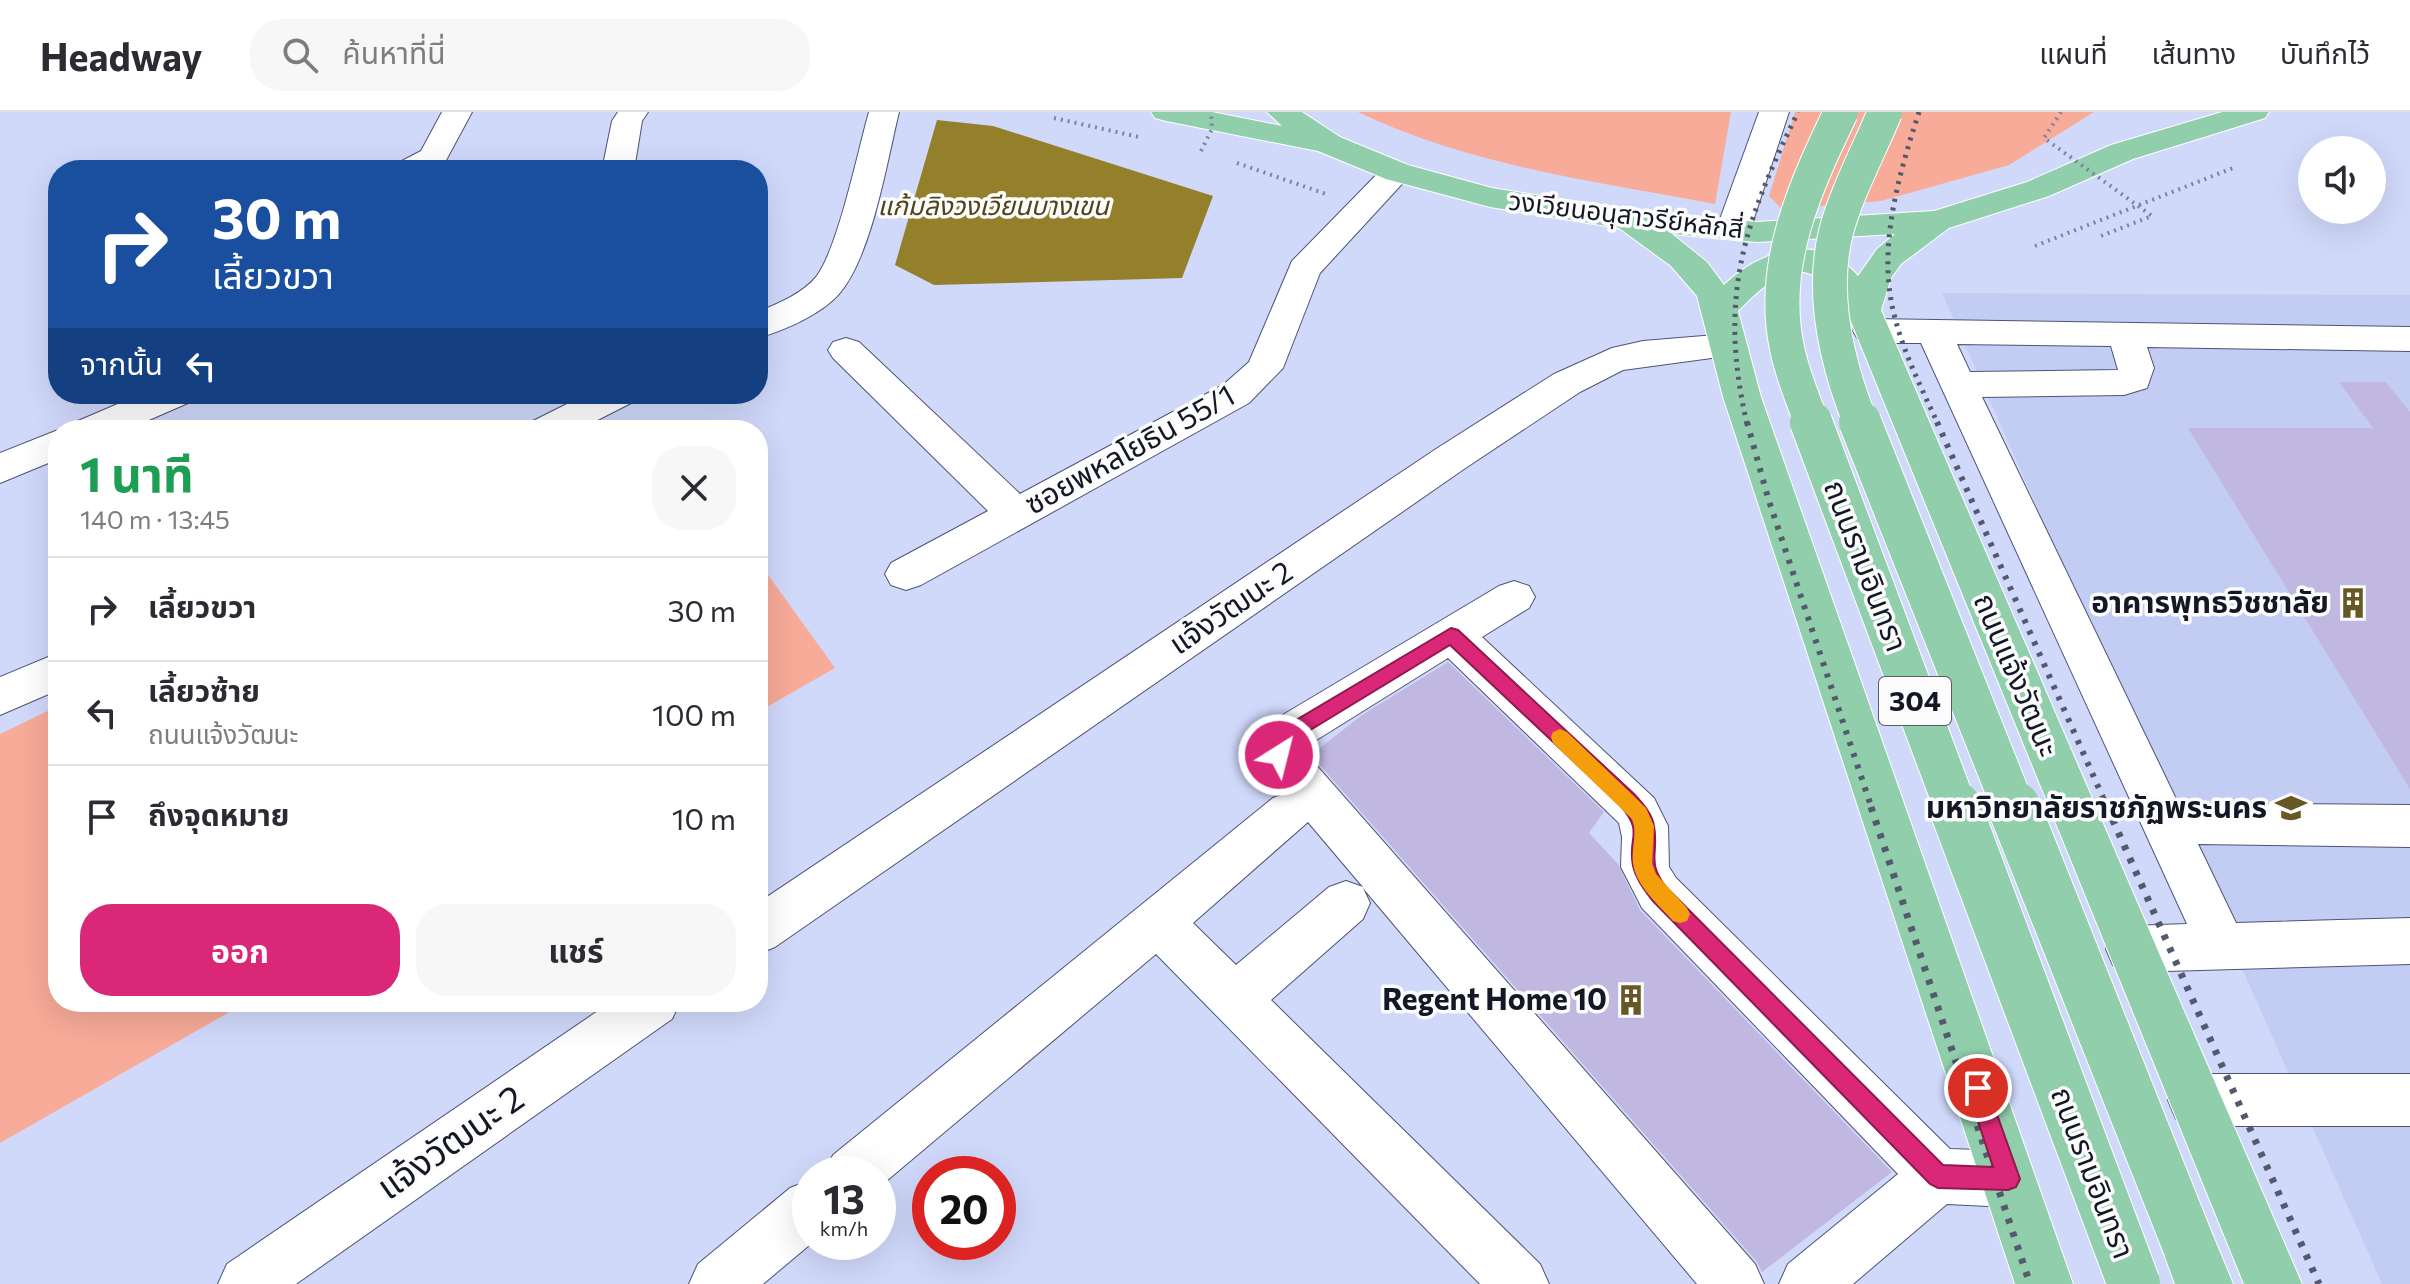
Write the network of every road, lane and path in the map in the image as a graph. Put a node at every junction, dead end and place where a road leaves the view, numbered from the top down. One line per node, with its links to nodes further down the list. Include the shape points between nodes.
1 (457, 112): 18 (street)
2 (633, 112): 19 (street)
3 (884, 112): 30 (street, via 841,261 828,284)
4 (1166, 112): 15 (main road)
5 (1211, 112): 17 (path, bridge, via 1212,129 1201,151)
6 (1282, 112): 15 (main road, วงเวียนอนุสาวรีย์หลักสี่)
7 (1774, 112): 27 (street)
8 (1841, 112): 74 (main road, ถนนรามอินทรา / 304, bridge, via 1793,221 1782,275 1785,338 1806,408)
9 (1885, 112): 67 (main road, ถนนรามอินทรา / 304, bridge, via 1836,232 1831,284 1834,347)
10 (2061, 112): 24 (path, bridge, via 2044,138)
11 (2147, 112): 16 (main road)
12 (2254, 112): 16 (main road, วงเวียนอนุสาวรีย์หลักสี่)
13 (1058, 114): 14 (path, via 1054,118)
14 (1142, 138)
15 (1329, 144): 22 (main road, วงเวียนอนุสาวรีย์หลักสี่)
16 (2122, 152): 26 (main road, วงเวียนอนุสาวรีย์หลักสี่, via 2050,184)
17 (1215, 156)
18 (427, 160)
19 (620, 160)
20 (1229, 161): 23 (path)
21 (2233, 168): 24 (path)
22 (1397, 172): 25 (main road, วงเวียนอนุสาวรีย์หลักสี่, via 1490,197); 44 (street, ซอยพหลโยธิน 55/1, via 1304,269 1265,368 1255,380)
23 (1327, 194)
24 (2137, 206): 28 (path, bridge, via 2152,216); 29 (path)
25 (1629, 220): 27 (main road, วงเวียนอนุสาวรีย์หลักสี่); 32 (main road, 304, via 1684,260 1703,281)
26 (1937, 221): 27 (main road, วงเวียนอนุสาวรีย์หลักสี่); 31 (main road, via 1876,269)
27 (1733, 230)
28 (2101, 236)
29 (2035, 246)
30 (768, 321)
31 (1867, 321): 32 (main road, ถนนแจ้งวัฒนะ, via 1843,276 1819,262 1790,258 1759,272); 33 (street); 58 (main road, ถนนแจ้งวัฒนะ)
32 (1724, 327): 55 (street, แจ้งวัฒนะ 2, via 1612,360 1567,383); 65 (main road, 304, via 1742,397)
33 (1933, 332): 34 (street); 37 (street)
34 (2123, 335): 35 (street); 37 (street, via 2136,362 2134,379)
35 (2410, 339)
36 (846, 350): 44 (street)
37 (1958, 385): 51 (street)
38 (152, 404): 40 (street)
39 (598, 404): 41 (street)
40 (114, 420)
41 (566, 420)
42 (48, 448): 43 (street)
43 (0, 469)
44 (1015, 513): 45 (street, ซอยพหลโยธิน 55/1)
45 (906, 574)
46 (1514, 597): 47 (street)
47 (1451, 635): 64 (street, via 1627,800 1645,826 1643,864 1659,893); 71 (street, via 1282,738 1279,755)
48 (48, 675): 49 (street)
49 (0, 697)
50 (1289, 812): 54 (street)
51 (2166, 823): 52 (street); 57 (street)
52 (2410, 826)
53 (1346, 903): 59 (street)
54 (1158, 922): 59 (street); 63 (street)
55 (768, 924)
56 (2410, 941): 57 (street)
57 (2222, 946): 58 (street)
58 (2131, 949): 61 (main road, ถนนแจ้งวัฒนะ)
59 (1235, 998): 70 (street)
60 (640, 1012): 68 (street, แจ้งวัฒนะ 2)
61 (2195, 1100): 62 (street); 75 (main road, ถนนแจ้งวัฒนะ)
62 (2410, 1100)
63 (874, 1156)
64 (1938, 1176): 65 (street); 72 (street)
65 (2008, 1179): 73 (main road, 304)
66 (792, 1223): 69 (street)
67 (2197, 1265)
68 (247, 1284)
69 (718, 1284)
70 (1520, 1284)
71 (1735, 1284)
72 (1808, 1284)
73 (2044, 1284)
74 (2134, 1284)
75 (2273, 1284)

